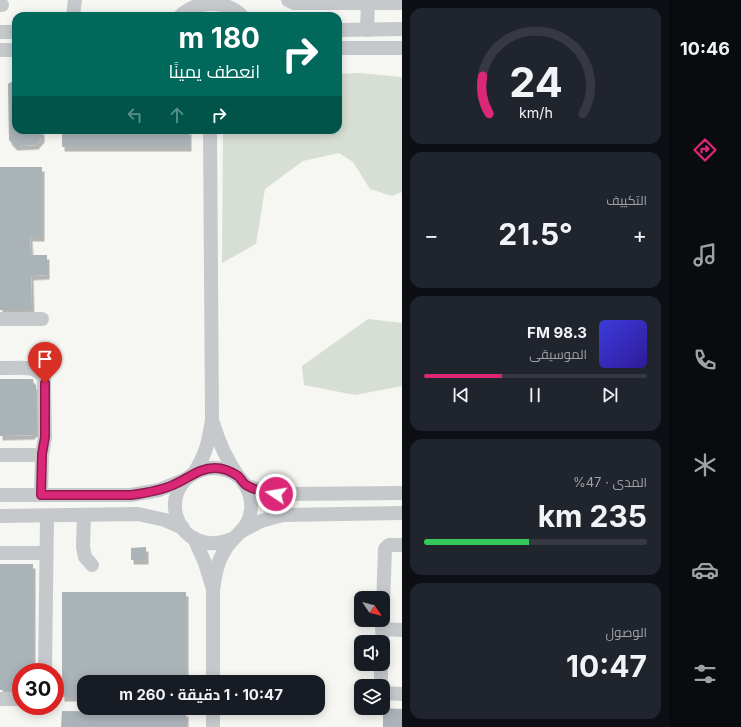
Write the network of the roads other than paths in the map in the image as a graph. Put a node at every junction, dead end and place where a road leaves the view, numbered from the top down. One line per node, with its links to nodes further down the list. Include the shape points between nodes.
1 (288, 0): 3 (street, via 294,3)
2 (195, 2): 5 (street, via 210,0); 6 (street)
3 (368, 3): 4 (street); 8 (street)
4 (402, 3)
5 (235, 8)
6 (183, 12)
7 (342, 30): 8 (street)
8 (367, 30): 9 (street)
9 (402, 30)
10 (0, 32): 11 (street)
11 (12, 32)
12 (342, 48): 13 (street)
13 (402, 48)
14 (0, 50): 15 (street)
15 (12, 50)
16 (210, 134): 20 (street)
17 (0, 319): 18 (street)
18 (42, 319)
19 (0, 368): 21 (street, via 34,369 43,376 45,430)
20 (212, 419): 23 (street, via 205,453); 24 (street, via 224,455)
21 (42, 454): 22 (street); 27 (street)
22 (0, 455)
23 (190, 476): 24 (street, via 205,469 216,468 228,470); 27 (street, via 159,490 131,495); 32 (street, via 176,498 175,508)
24 (242, 481): 25 (street, via 265,492 286,494); 33 (street, via 250,494 251,504 247,523)
25 (402, 493)
26 (0, 495): 27 (street)
27 (41, 495)
28 (402, 513): 33 (street, via 283,515 261,521)
29 (84, 515): 31 (street); 32 (street, via 147,515); 38 (street, via 83,547 85,557)
30 (0, 516): 31 (street)
31 (47, 516): 37 (street)
32 (182, 528): 34 (street)
33 (237, 535): 34 (street, via 213,544); 39 (street, via 224,550 218,563)
34 (194, 538): 39 (street)
35 (402, 545): 40 (street, via 389,545 384,549)
36 (0, 553): 37 (street)
37 (46, 553): 43 (street)
38 (92, 565)
39 (213, 590): 44 (street)
40 (383, 591)
41 (382, 630): 42 (street)
42 (402, 630)
43 (46, 663)
44 (213, 675)
45 (390, 693): 46 (street)
46 (402, 694)
47 (0, 699): 48 (street)
48 (12, 699)
49 (213, 715): 50 (street)
50 (213, 727)

